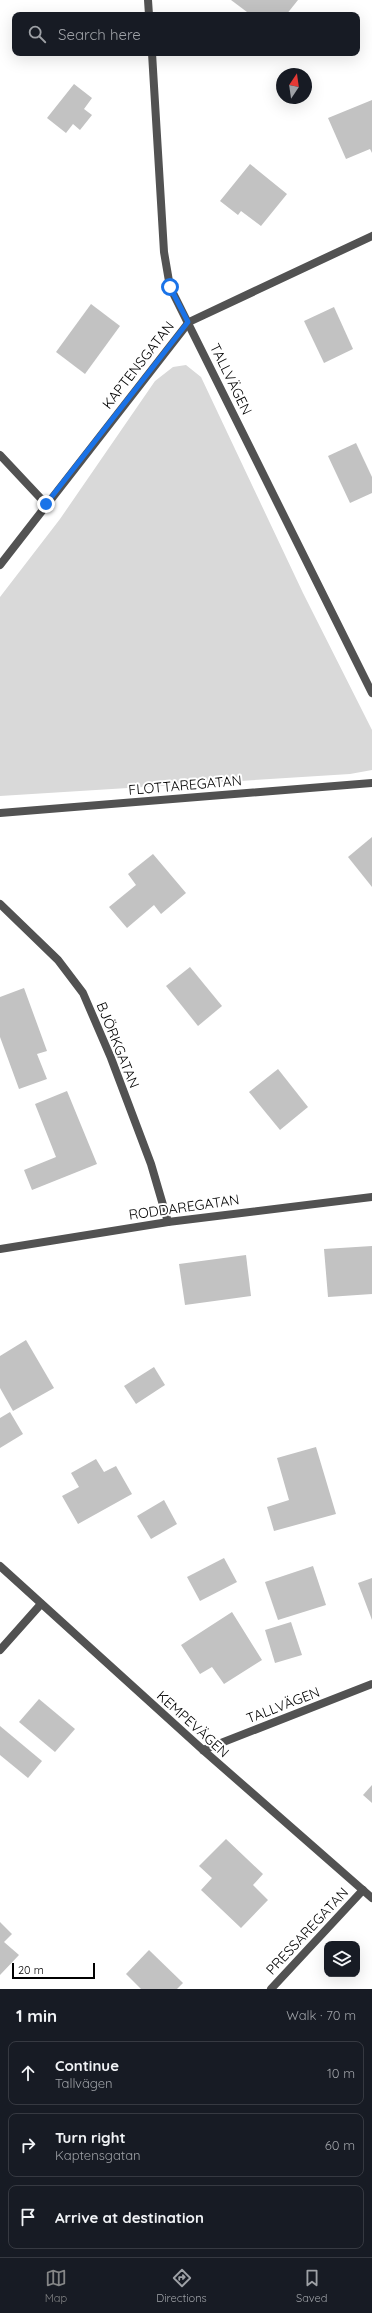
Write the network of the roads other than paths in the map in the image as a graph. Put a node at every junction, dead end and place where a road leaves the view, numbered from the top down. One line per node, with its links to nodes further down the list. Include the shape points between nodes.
1 (148, 0): 2 (street)
2 (149, 12)
3 (152, 56): 5 (street, TALLVÄGEN, via 164,252 170,287)
4 (372, 236): 5 (street, KAPTENSGATAN)
5 (188, 322): 7 (street, KAPTENSGATAN); 9 (street, TALLVÄGEN)
6 (0, 455): 7 (street)
7 (46, 504): 8 (street, KAPTENSGATAN)
8 (0, 565)
9 (372, 693)
10 (372, 783): 11 (street, FLOTTAREGATAN)
11 (0, 813)
12 (0, 904): 14 (street, BJÖRKGATAN, via 58,960 83,993 151,1164)
13 (372, 1197): 14 (street, RODDAREGATAN)
14 (168, 1222): 15 (street, RODDAREGATAN)
15 (0, 1249)
16 (0, 1566): 17 (street, KEMPEVÄGEN)
17 (41, 1604): 18 (street); 20 (street, KEMPEVÄGEN)
18 (0, 1650)
19 (372, 1684): 20 (street, TALLVÄGEN)
20 (203, 1750): 21 (street, KEMPEVÄGEN)
21 (363, 1890): 22 (street, KEMPEVÄGEN); 23 (street, PRESSAREGATAN)
22 (372, 1898)
23 (271, 1989)

